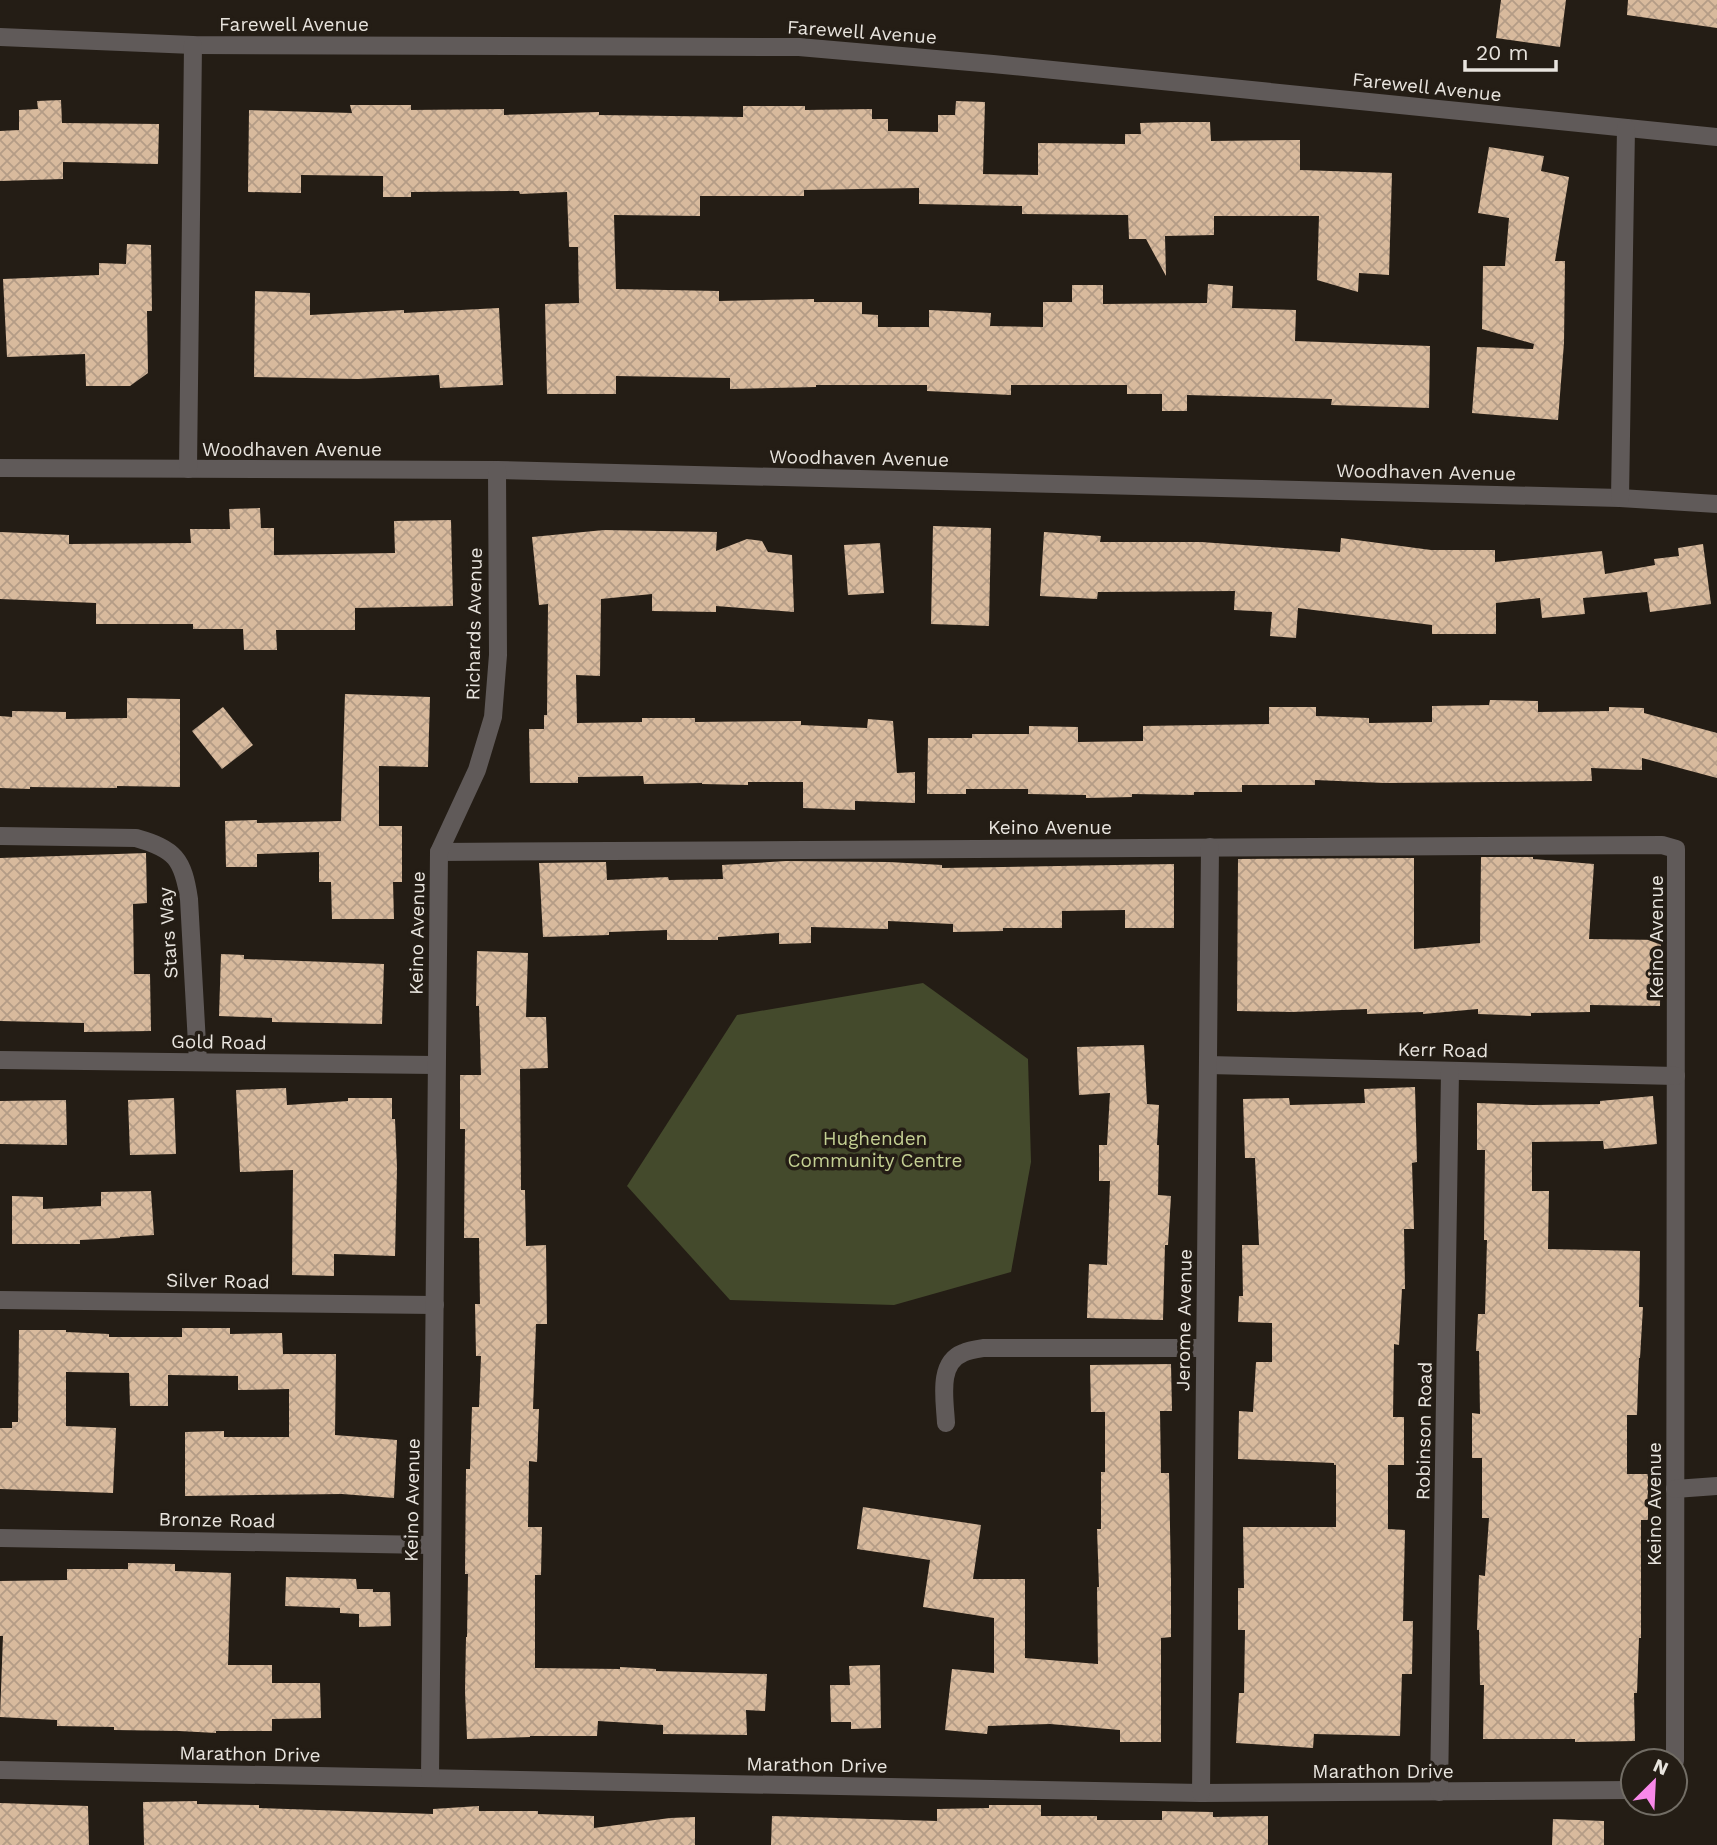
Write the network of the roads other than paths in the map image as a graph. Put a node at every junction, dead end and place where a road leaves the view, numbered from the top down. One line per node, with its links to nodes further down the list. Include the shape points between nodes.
1 (0, 37): 2 (street, Farewell Avenue)
2 (193, 45): 3 (street, Farewell Avenue, via 799,47); 6 (street)
3 (1626, 128): 4 (street, Farewell Avenue); 8 (street)
4 (1717, 137)
5 (0, 468): 6 (street, Woodhaven Avenue)
6 (188, 469): 7 (street, Woodhaven Avenue)
7 (497, 470): 8 (street, Woodhaven Avenue); 12 (street, Richards Avenue, via 498,655 493,717 477,770)
8 (1620, 498): 9 (street, Woodhaven Avenue)
9 (1717, 504)
10 (0, 836): 14 (street, Stars Way, via 136,838 169,851 177,860 185,874 189,899)
11 (1210, 847): 12 (street, Keino Avenue); 15 (street, Jerome Avenue); 18 (street, Keino Avenue, via 1662,845 1676,849)
12 (439, 852): 16 (street, Keino Avenue)
13 (0, 1060): 14 (street, Gold Road)
14 (198, 1062): 16 (street, Gold Road)
15 (1208, 1065): 17 (street, Kerr Road); 21 (street, Jerome Avenue)
16 (436, 1066): 20 (street, Keino Avenue)
17 (1450, 1071): 18 (street, Kerr Road); 31 (street, Robinson Road)
18 (1676, 1076): 24 (street, Keino Avenue)
19 (0, 1300): 20 (street, Silver Road)
20 (435, 1305): 26 (street, Keino Avenue)
21 (1205, 1348): 22 (street, via 984,1348 961,1353 946,1370); 32 (street, Jerome Avenue)
22 (946, 1423)
23 (1717, 1486): 24 (street)
24 (1675, 1489): 27 (street, Keino Avenue)
25 (0, 1538): 26 (street, Bronze Road)
26 (432, 1545): 29 (street, Keino Avenue)
27 (1675, 1747)
28 (0, 1770): 29 (street, Marathon Drive)
29 (430, 1779): 32 (street, Marathon Drive)
30 (1619, 1790): 31 (street, Marathon Drive)
31 (1439, 1792): 32 (street, Marathon Drive)
32 (1201, 1793)

